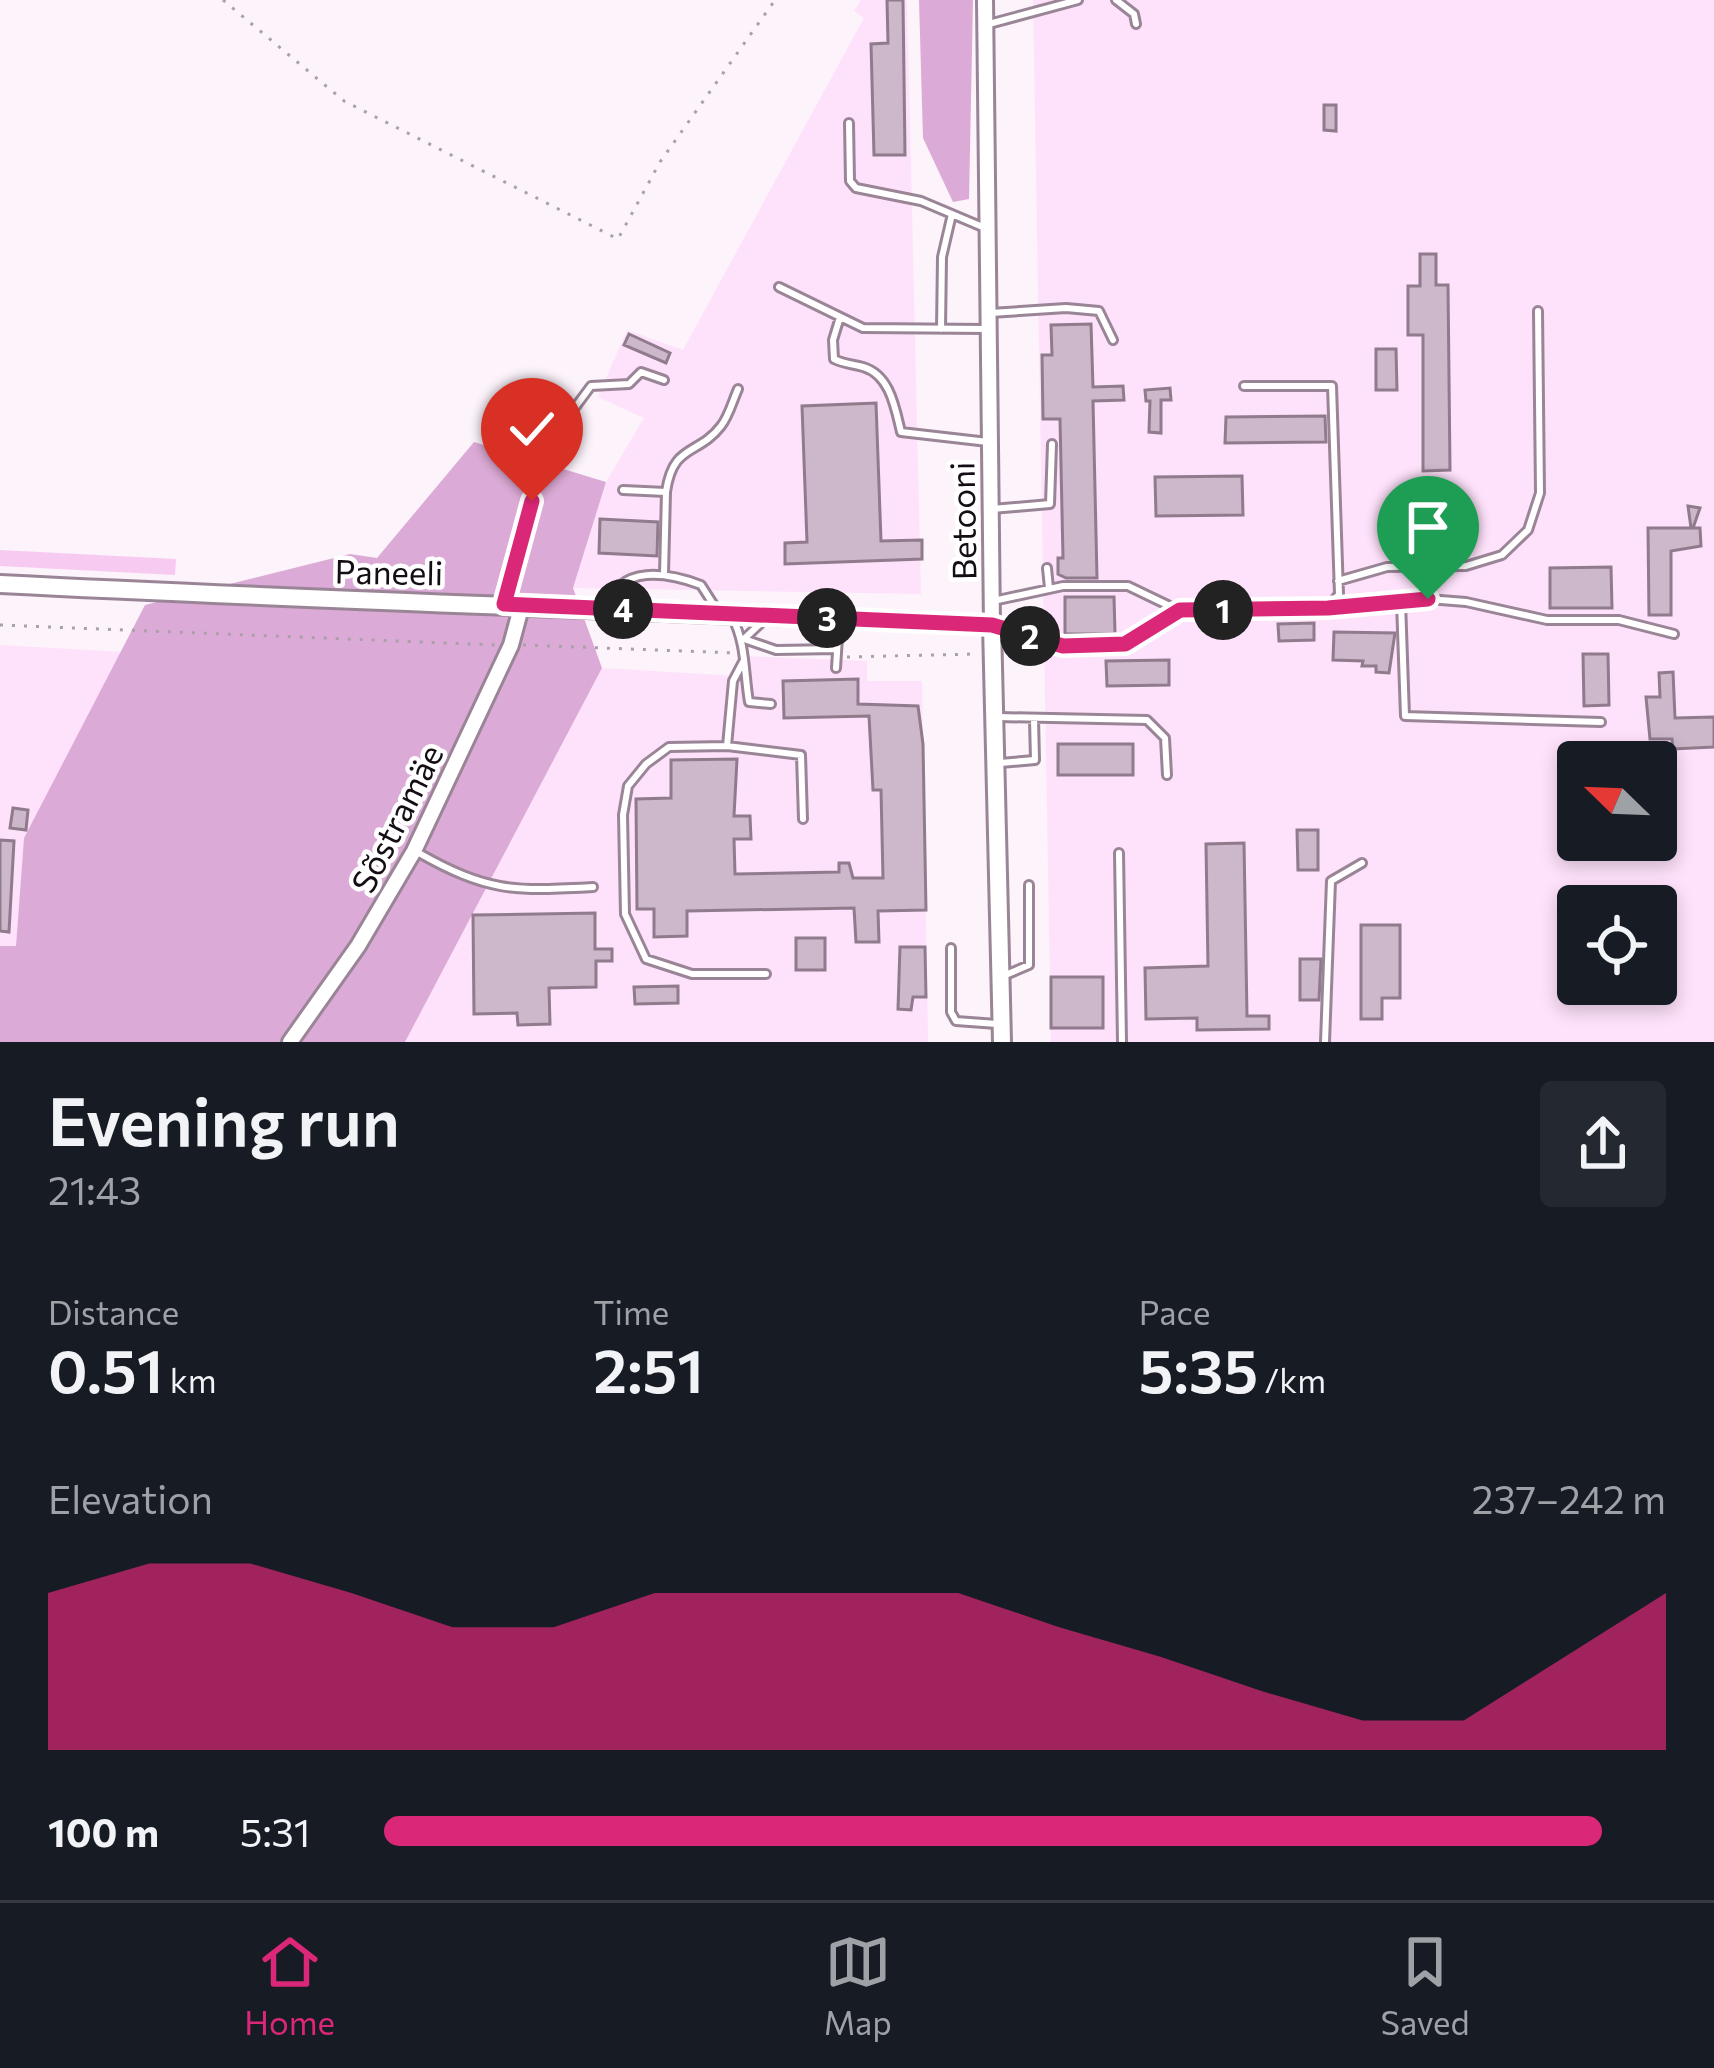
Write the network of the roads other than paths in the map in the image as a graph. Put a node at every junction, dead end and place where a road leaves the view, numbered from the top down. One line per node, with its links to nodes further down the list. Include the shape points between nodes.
1 (985, 0): 5 (street, Betooni)
2 (1078, 0): 5 (lane)
3 (1116, 0): 4 (lane)
4 (1136, 24)
5 (986, 25): 8 (street, Betooni)
6 (849, 123): 7 (lane, via 856,188)
7 (952, 214): 8 (lane); 13 (lane)
8 (989, 229): 12 (street, Betooni)
9 (779, 287): 11 (lane)
10 (1538, 310): 25 (lane, via 1540,493 1528,530 1502,555 1466,566 1387,567)
11 (839, 317): 13 (lane, via 862,328); 18 (lane, via 834,358 881,377 901,432)
12 (990, 321): 13 (lane); 14 (lane, via 1066,308 1099,311); 18 (street, Betooni)
13 (941, 329)
14 (1113, 340)
15 (664, 380): 30 (lane, via 641,372 629,384 591,386 568,417 540,473)
16 (1244, 386): 25 (lane, via 1332,386)
17 (738, 388): 21 (lane, via 720,428 669,469)
18 (992, 442): 22 (street, Betooni)
19 (1052, 444): 22 (lane, via 1050,504)
20 (623, 490): 21 (lane)
21 (666, 492): 24 (lane)
22 (992, 509): 28 (street, Betooni)
23 (1047, 568): 27 (lane)
24 (664, 574): 31 (lane, via 620,584); 34 (lane, via 701,585)
25 (1339, 581): 32 (lane)
26 (0, 584): 30 (street, Paneeli)
27 (1049, 589): 28 (lane); 33 (lane, via 1128,586)
28 (993, 601): 37 (street, Betooni)
29 (1401, 602): 32 (lane); 38 (lane, via 1466,602); 46 (lane, via 1405,716)
30 (513, 604): 31 (street, Paneeli); 51 (street, Sõstramäe, via 511,645)
31 (609, 608): 34 (street, Paneeli)
32 (1328, 608): 33 (lane)
33 (1180, 610): 37 (lane, via 1125,644 1063,646)
34 (724, 614): 35 (street, Paneeli); 39 (lane)
35 (769, 615): 36 (street, Paneeli); 39 (lane)
36 (839, 619): 37 (street, Paneeli); 40 (lane)
37 (992, 625): 44 (street, Betooni)
38 (1675, 634)
39 (744, 639): 40 (lane, via 776,650); 41 (lane)
40 (837, 650): 42 (lane)
41 (742, 662): 43 (lane, via 749,702); 47 (lane)
42 (836, 668)
43 (771, 704)
44 (995, 717): 45 (lane); 48 (street, Betooni)
45 (1034, 718): 48 (lane, via 1035,760); 49 (lane, via 1148,720 1165,738)
46 (1601, 722)
47 (727, 746): 50 (lane, via 801,755); 57 (lane, via 670,747 628,786 625,914 646,959 692,974)
48 (996, 763): 58 (street, Betooni)
49 (1167, 775)
50 (803, 819)
51 (414, 851): 55 (lane, via 513,891); 60 (street, Sõstramäe)
52 (1119, 853): 61 (lane)
53 (1361, 863): 62 (lane, via 1331,881)
54 (1029, 886): 58 (lane, via 1030,965)
55 (593, 887)
56 (951, 948): 59 (lane, via 956,1021)
57 (766, 974)
58 (1000, 978): 59 (street, Betooni)
59 (1001, 1033)
60 (290, 1042)
61 (1122, 1042)
62 (1325, 1042)

